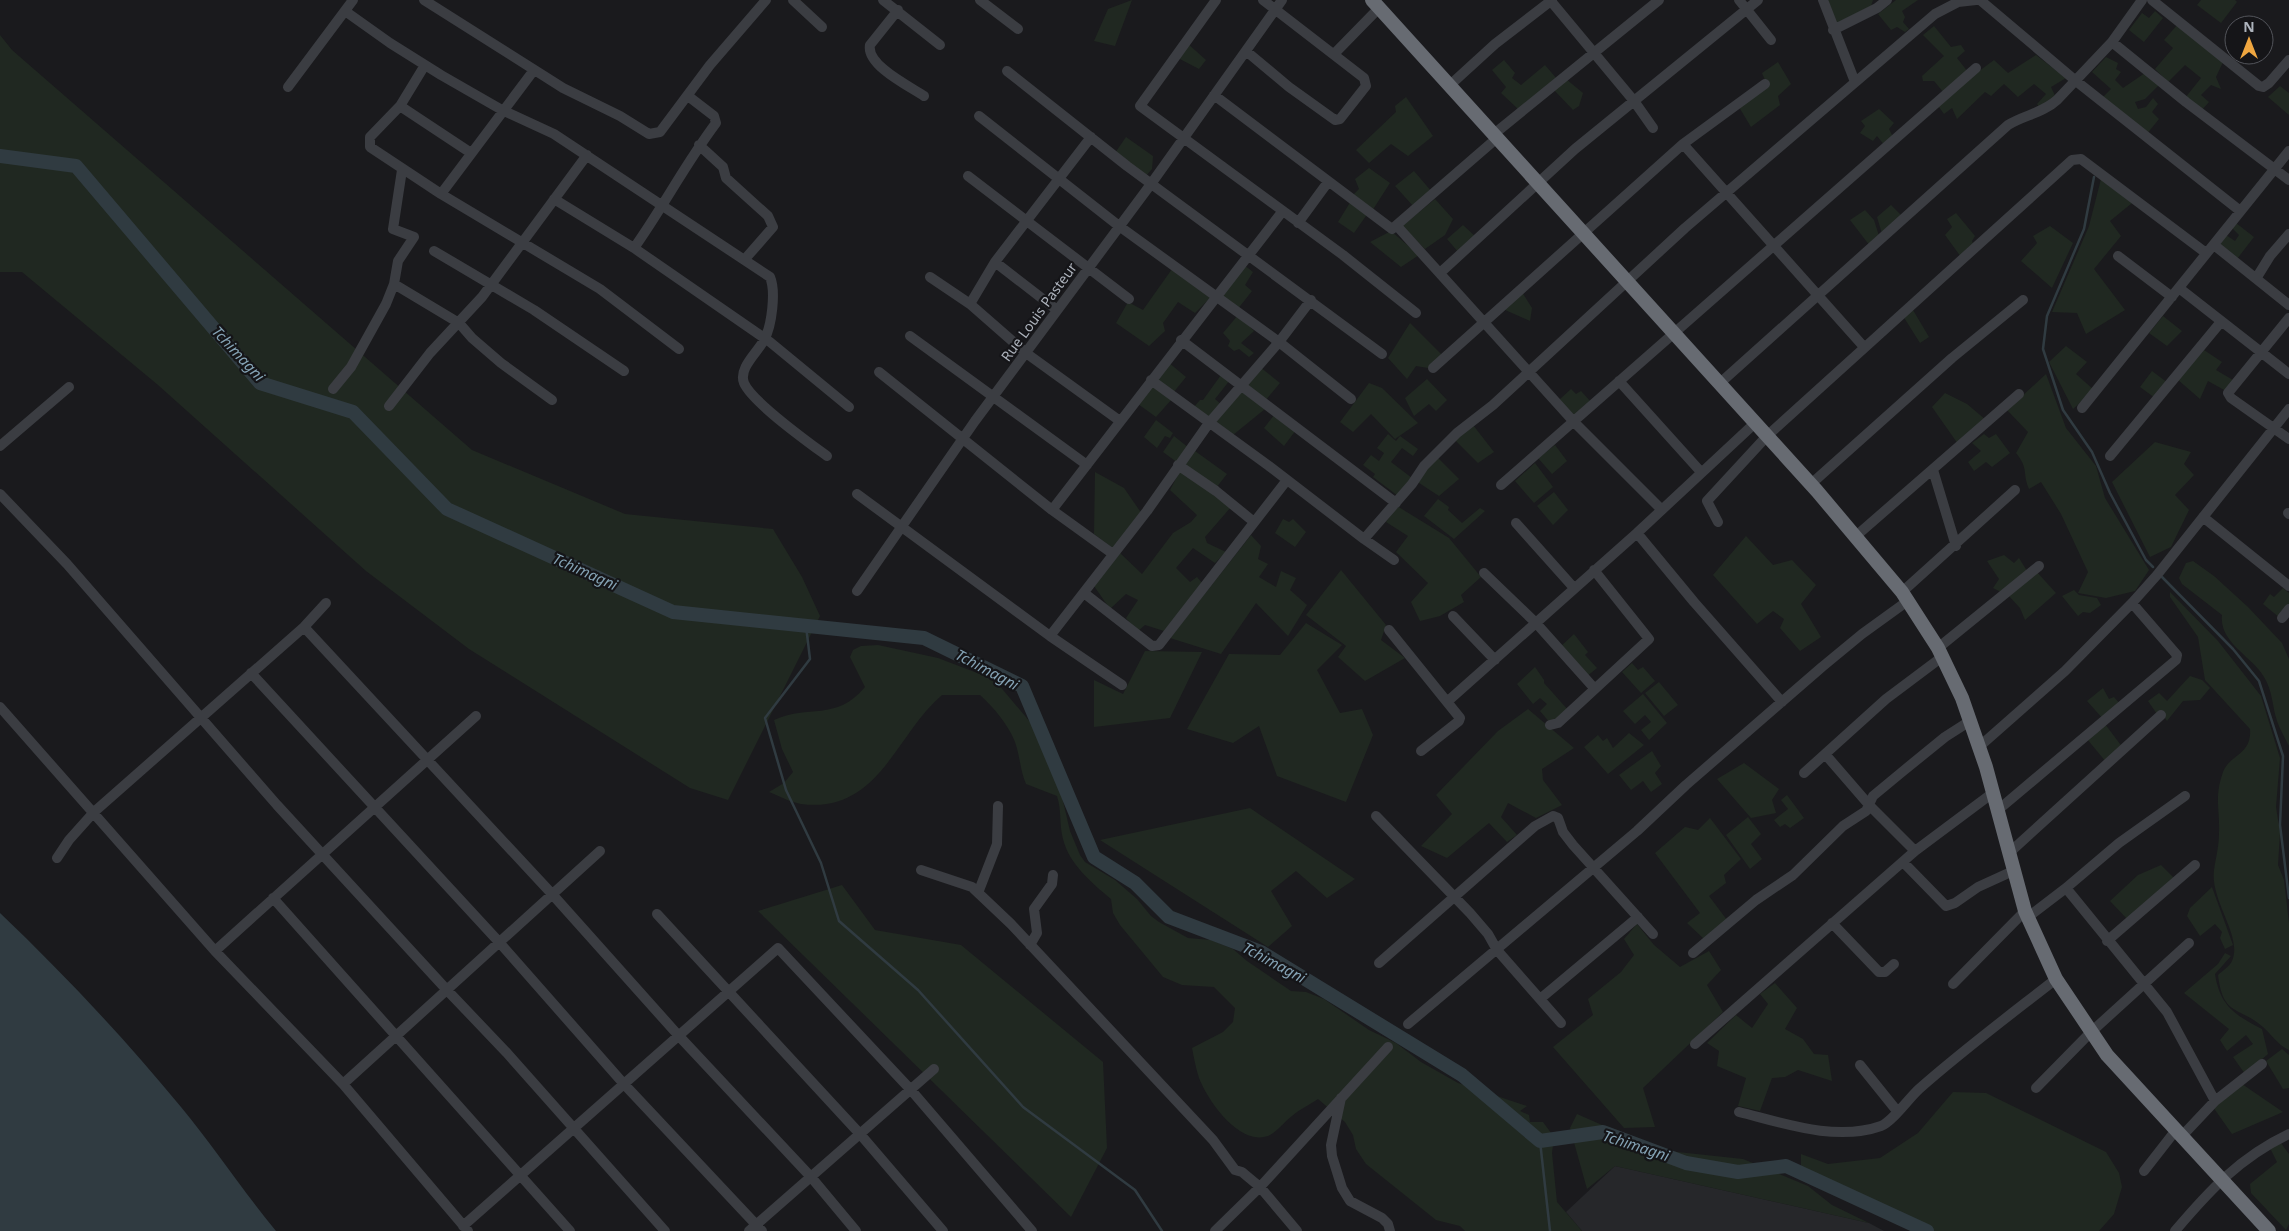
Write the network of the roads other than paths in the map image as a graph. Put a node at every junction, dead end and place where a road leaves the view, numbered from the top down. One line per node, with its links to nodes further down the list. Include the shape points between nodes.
1 (353, 0): 25 (street)
2 (424, 0): 38 (street)
3 (766, 0): 46 (street)
4 (793, 0): 26 (street)
5 (883, 0): 24 (street)
6 (980, 0): 27 (street)
7 (1216, 0): 55 (street, via 1140,103)
8 (1263, 0): 23 (street)
9 (1282, 0): 23 (street, Rue Louis Pasteur)
10 (1551, 0): 33 (street); 43 (street)
11 (1658, 0): 33 (street)
12 (1739, 0): 22 (street)
13 (1758, 0): 22 (street)
14 (1823, 0): 28 (street)
15 (1887, 0): 21 (street)
16 (1976, 0): 41 (street, via 1958,2 1935,14)
17 (1980, 0): 40 (street)
18 (2142, 0): 30 (street)
19 (2152, 0): 35 (street, via 2259,86 2269,83)
20 (1376, 4): 34 (street); 43 (highway)
21 (1876, 4): 28 (street)
22 (1748, 8): 29 (street); 48 (street)
23 (1276, 9): 32 (street, Rue Louis Pasteur); 34 (street)
24 (898, 10): 31 (street); 47 (street, via 870,45 869,51 878,65)
25 (345, 11): 36 (street); 44 (street)
26 (822, 27)
27 (1018, 29)
28 (1833, 30): 41 (street)
29 (1771, 40)
30 (2112, 42): 40 (street); 61 (street)
31 (940, 45)
32 (1246, 51): 34 (street, via 1335,120 1340,119 1366,86 1366,81); 45 (street, Rue Louis Pasteur)
33 (1594, 51): 48 (street); 53 (street)
34 (1335, 53)
35 (2289, 60)
36 (425, 65): 49 (street); 50 (street)
37 (1976, 68): 82 (street)
38 (534, 70): 46 (street, via 649,134 660,132); 50 (street)
39 (1007, 71): 54 (street)
40 (2076, 81): 73 (street); 100 (street, via 2048,108 2008,126)
41 (1855, 82): 69 (street)
42 (1765, 84): 56 (street)
43 (1448, 86): 53 (highway)
44 (288, 87)
45 (1214, 95): 55 (street, Rue Louis Pasteur); 66 (street)
46 (688, 96): 57 (street, via 716,119)
47 (924, 96)
48 (1634, 101): 52 (street); 68 (street)
49 (400, 106): 59 (street); 62 (street, via 370,137 368,144)
50 (502, 110): 59 (street); 60 (street, via 551,132)
51 (979, 116): 64 (street)
52 (1653, 128)
53 (1496, 136): 68 (highway); 78 (street)
54 (1091, 137): 64 (street); 67 (street)
55 (1183, 139): 67 (street, Rue Louis Pasteur); 74 (street)
56 (1682, 144): 69 (street); 79 (street)
57 (699, 145): 72 (street); 89 (street, via 723,167 726,178 768,216 773,227)
58 (2289, 151): 61 (street)
59 (471, 153): 70 (street)
60 (587, 155): 71 (street); 72 (street)
61 (2275, 168): 65 (street); 73 (street)
62 (402, 170): 70 (street); 96 (street, via 393,229 414,237 398,260)
63 (968, 176): 75 (street)
64 (1060, 179): 75 (street); 77 (street)
65 (2289, 180)
66 (1328, 182): 76 (street); 78 (street, via 1389,228)
67 (1151, 184): 77 (street, Rue Louis Pasteur); 87 (street)
68 (1538, 184): 79 (highway); 92 (street)
69 (1726, 193): 82 (street); 95 (street)
70 (441, 194): 81 (street)
71 (554, 199): 81 (street); 84 (street)
72 (663, 206): 84 (street); 89 (street)
73 (2239, 210): 83 (street)
74 (1282, 212): 76 (street); 87 (street)
75 (1028, 222): 90 (street); 91 (street)
76 (1298, 222): 108 (street)
77 (1119, 226): 91 (street, Rue Louis Pasteur); 99 (street)
78 (1396, 226): 92 (street)
79 (1582, 233): 95 (highway); 110 (street)
80 (2289, 234): 94 (street)
81 (522, 243): 97 (street); 119 (street, via 600,289)
82 (1772, 245): 100 (street); 113 (street)
83 (2214, 245): 86 (street); 94 (street)
84 (634, 248): 115 (street)
85 (434, 251): 97 (street)
86 (2206, 253): 98 (street); 118 (street, via 2076,158)
87 (1249, 254): 99 (street); 103 (street)
88 (2118, 256): 101 (street)
89 (745, 259): 115 (street, via 770,277 773,285)
90 (995, 262): 105 (street); 107 (street)
91 (1088, 268): 102 (street); 107 (street, Rue Louis Pasteur)
92 (1440, 273): 110 (street)
93 (930, 277): 105 (street)
94 (2257, 277): 106 (street)
95 (1626, 282): 113 (highway); 126 (street)
96 (394, 284): 111 (street); 133 (street, via 360,350)
97 (490, 284): 111 (street); 124 (street)
98 (2179, 288): 101 (street); 112 (street)
99 (1215, 296): 116 (street); 117 (street)
100 (1818, 296): 118 (street); 130 (street)
101 (2172, 297): 140 (street)
102 (1129, 299)
103 (1310, 300): 117 (street); 122 (street)
104 (2023, 300): 158 (street, via 1952,358)
105 (970, 304): 121 (street)
106 (2289, 305)
107 (1057, 310): 121 (street, Rue Louis Pasteur)
108 (1416, 313)
109 (2289, 318): 120 (street)
110 (1484, 321): 123 (street); 126 (street)
111 (459, 323): 137 (street, via 501,363); 138 (street, via 430,353)
112 (2220, 323): 120 (street); 152 (street)
113 (1673, 334): 129 (street); 130 (highway)
114 (910, 336): 135 (street)
115 (765, 338): 139 (street); 151 (street, via 743,373 747,389 784,424)
116 (1181, 340): 128 (street); 131 (street)
117 (1279, 342): 131 (street); 136 (street)
118 (1864, 347): 147 (street)
119 (679, 348)
120 (2261, 352): 127 (street); 146 (street, via 2228,395)
121 (1026, 353): 135 (street, Rue Louis Pasteur); 142 (street)
122 (1382, 354)
123 (1433, 368)
124 (624, 371)
125 (879, 372): 148 (street)
126 (1530, 372): 143 (street); 163 (street, via 1457,433 1424,466)
127 (2289, 374)
128 (1151, 380): 142 (street); 144 (street)
129 (1619, 381): 143 (street); 156 (street)
130 (1719, 384): 145 (highway)
131 (1242, 386): 144 (street); 163 (street)
132 (69, 387): 150 (street)
133 (333, 389)
134 (2020, 394): 155 (street)
135 (993, 398): 148 (street, Rue Louis Pasteur); 153 (street)
136 (1351, 398)
137 (552, 400)
138 (389, 406)
139 (848, 407)
140 (2082, 408)
141 (2289, 408): 146 (street)
142 (1120, 421): 153 (street)
143 (1574, 422): 159 (street); 164 (street)
144 (1209, 423): 154 (street); 157 (street)
145 (1755, 423): 147 (highway); 156 (street)
146 (2275, 428): 149 (street); 166 (street)
147 (1767, 436): 158 (highway); 168 (street, via 1707,501)
148 (963, 438): 165 (street); 170 (street, Rue Louis Pasteur)
149 (2289, 439)
150 (0, 446)
151 (827, 456)
152 (2110, 456)
153 (1087, 465): 165 (street)
154 (1178, 465): 167 (street); 175 (street)
155 (1932, 470): 172 (street); 174 (street)
156 (1701, 472): 164 (street)
157 (1287, 480): 167 (street); 173 (street)
158 (1811, 484): 172 (highway)
159 (1501, 485)
160 (2015, 490): 174 (street)
161 (0, 494): 202 (street, via 67,564)
162 (857, 494): 170 (street)
163 (1396, 503): 173 (street)
164 (1661, 509): 171 (street)
165 (1052, 510): 175 (street)
166 (2203, 517): 180 (street); 186 (street)
167 (1254, 522): 183 (street, via 1156,646)
168 (1718, 522)
169 (1516, 523): 181 (street)
170 (902, 526): 182 (street, Rue Louis Pasteur); 191 (street)
171 (1637, 533): 178 (street); 198 (street)
172 (1856, 536): 184 (highway)
173 (1364, 538): 176 (street)
174 (1956, 546): 184 (street)
175 (1113, 554): 183 (street)
176 (1394, 560)
177 (2039, 566): 192 (street)
178 (1594, 570): 181 (street); 196 (street, via 1648,639)
179 (1484, 573): 188 (street)
180 (2289, 586)
181 (1574, 588): 188 (street)
182 (857, 591)
183 (1084, 592): 191 (street)
184 (1905, 596): 192 (highway); 198 (street)
185 (326, 603): 189 (street)
186 (2132, 603): 205 (street, via 2065,671); 215 (street, via 2177,655 2176,660)
187 (1453, 616): 193 (street)
188 (1536, 623): 193 (street); 196 (street)
189 (304, 627): 194 (street); 208 (street)
190 (1389, 630): 197 (street)
191 (1050, 636): 195 (street)
192 (1940, 653): 203 (highway); 207 (street)
193 (1496, 660): 197 (street)
194 (251, 673): 202 (street); 212 (street)
195 (1122, 685)
196 (1594, 688): 204 (street, via 1558,723)
197 (1448, 701): 206 (street, via 1459,715 1459,721)
198 (1782, 702): 225 (street)
199 (0, 707): 216 (street)
200 (2161, 715): 221 (street)
201 (476, 716): 208 (street)
202 (200, 718): 216 (street); 220 (street)
203 (1970, 721): 205 (highway); 214 (street, via 1945,737 1873,796)
204 (1550, 725)
205 (1980, 746): 210 (highway)
206 (1421, 751)
207 (1825, 754): 209 (street); 214 (street)
208 (428, 759): 212 (street); 230 (street)
209 (1804, 773)
210 (1994, 792): 215 (highway); 219 (street)
211 (2185, 796): 229 (street, via 2119,843)
212 (374, 806): 220 (street); 240 (street)
213 (998, 806): 231 (street, via 997,844)
214 (1870, 806): 219 (street); 245 (street, via 1838,831 1793,875 1756,900)
215 (1998, 810): 221 (highway)
216 (94, 812): 222 (street, via 68,840); 244 (street)
217 (1376, 816): 233 (street)
218 (600, 851): 230 (street)
219 (1915, 851): 223 (street)
220 (322, 853): 232 (street); 251 (street)
221 (2009, 853): 227 (highway)
222 (57, 858)
223 (1903, 862): 227 (street, via 1946,906); 237 (street)
224 (2195, 865): 239 (street)
225 (1593, 868): 233 (street, via 1568,838 1558,818 1548,816); 236 (street); 243 (street)
226 (921, 870): 231 (street, via 968,884)
227 (2013, 870): 235 (highway)
228 (1053, 875): 242 (street, via 1052,884 1034,908 1037,933)
229 (2066, 888): 235 (street); 239 (street)
230 (552, 894): 240 (street); 258 (street)
231 (978, 894): 242 (street)
232 (273, 898): 244 (street); 257 (street)
233 (1454, 898): 243 (street, via 1488,934); 246 (street)
234 (657, 914): 252 (street)
235 (2026, 914): 248 (highway); 249 (street)
236 (1638, 916): 238 (street); 253 (street)
237 (1832, 923): 247 (street, via 1879,972 1885,972); 259 (street)
238 (1653, 934)
239 (2107, 941): 250 (street)
240 (499, 942): 251 (street); 264 (street)
241 (2189, 943): 250 (street)
242 (1030, 945): 280 (street, via 1213,1140 1235,1170)
243 (1497, 950): 253 (street); 255 (street)
244 (216, 951): 265 (street)
245 (1693, 953)
246 (1379, 962)
247 (1894, 964)
248 (2056, 979): 256 (highway); 270 (street, via 1945,1067)
249 (1953, 984)
250 (2144, 986): 256 (street); 269 (street, via 2167,1012)
251 (446, 989): 257 (street); 272 (street)
252 (730, 990): 258 (street); 267 (street, via 778,948); 274 (street)
253 (1540, 999): 254 (street)
254 (1561, 1023)
255 (1408, 1024)
256 (2090, 1033): 266 (street); 273 (highway)
257 (396, 1034): 265 (street); 277 (street)
258 (678, 1035): 264 (street); 278 (street)
259 (1695, 1044)
260 (1388, 1047): 268 (street)
261 (2262, 1064): 269 (street)
262 (1860, 1065): 270 (street)
263 (934, 1069): 267 (street)
264 (623, 1083): 272 (street); 282 (street)
265 (343, 1084): 281 (street)
266 (2036, 1088)
267 (911, 1090): 274 (street); 287 (street)
268 (1341, 1097): 280 (street); 290 (street, via 1331,1145 1342,1188 1350,1201 1382,1218)
269 (2215, 1101): 273 (street)
270 (1897, 1111): 271 (street, via 1883,1126 1850,1131 1807,1129)
271 (1739, 1112)
272 (574, 1128): 277 (street); 284 (street)
273 (2179, 1133): 276 (street); 279 (highway)
274 (860, 1134): 278 (street); 286 (street)
275 (2289, 1134): 279 (street, via 2265,1146)
276 (2144, 1171)
277 (519, 1175): 281 (street); 283 (street)
278 (811, 1177): 282 (street); 285 (street)
279 (2220, 1179): 291 (street); 292 (highway)
280 (1260, 1187): 288 (street); 289 (street)
281 (465, 1228)
282 (756, 1229)
283 (570, 1231)
284 (665, 1231)
285 (856, 1231)
286 (943, 1231)
287 (1032, 1231)
288 (1215, 1231)
289 (1297, 1231)
290 (1390, 1231)
291 (2175, 1231)
292 (2269, 1231)

